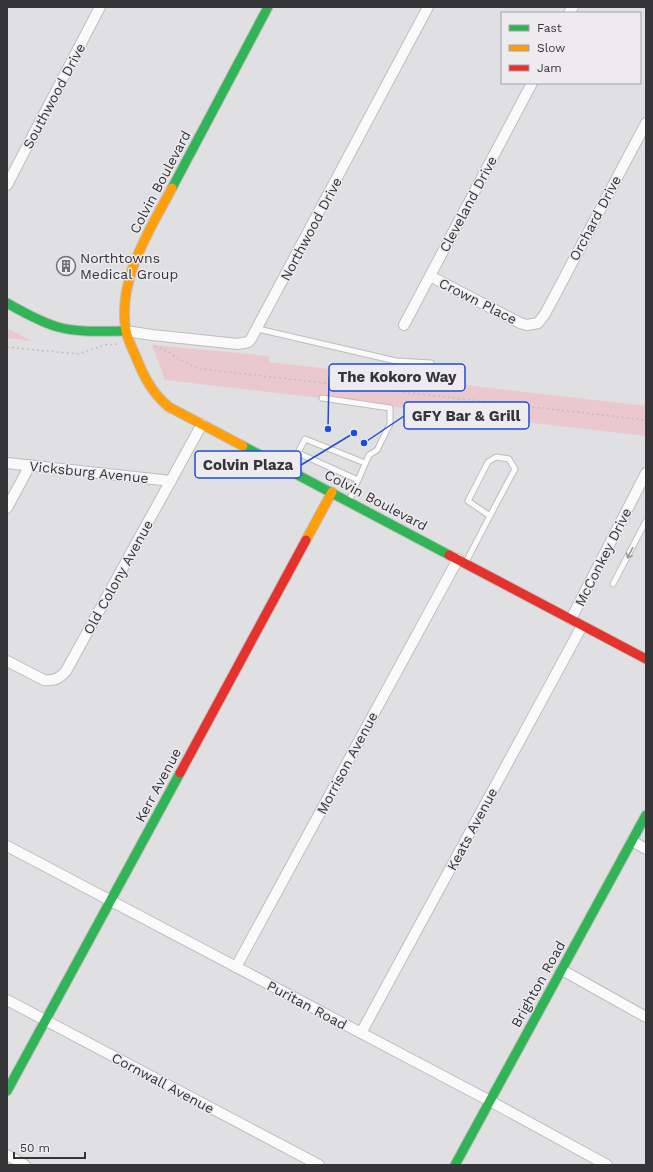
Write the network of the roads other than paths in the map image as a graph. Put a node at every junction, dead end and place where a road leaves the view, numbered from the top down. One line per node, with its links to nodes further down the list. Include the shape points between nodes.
1 (100, 7): 6 (street, Southwood Drive)
2 (268, 7): 12 (street, Colvin Boulevard, via 138,252 132,266 127,292)
3 (428, 7): 11 (street, Northwood Drive)
4 (531, 84): 7 (street, Cleveland Drive)
5 (646, 123): 9 (street, Orchard Drive)
6 (7, 185)
7 (430, 276): 9 (street, Crown Place, via 520,323 538,323); 10 (street, Cleveland Drive)
8 (7, 303): 12 (street, via 58,327)
9 (545, 314)
10 (404, 325)
11 (258, 329): 12 (street, Northwood Drive, via 251,339 238,344); 13 (lane, via 396,360)
12 (126, 331): 15 (street, Colvin Boulevard, via 142,374 152,392 169,407)
13 (431, 363)
14 (322, 398): 18 (lane, via 390,408 390,424 377,450 369,455)
15 (202, 424): 20 (street, Colvin Boulevard); 23 (street, Old Colony Avenue)
16 (298, 453): 18 (lane, via 305,439); 20 (lane); 22 (lane)
17 (7, 463): 19 (street, Vicksburg Avenue)
18 (365, 463): 22 (lane)
19 (30, 465): 23 (street, Vicksburg Avenue); 26 (street)
20 (289, 470): 24 (street, Colvin Boulevard)
21 (646, 473): 31 (street, McConkey Drive)
22 (358, 480): 25 (lane)
23 (171, 481): 34 (street, Old Colony Avenue, via 62,676 50,681 44,680)
24 (332, 492): 25 (street, Colvin Boulevard); 39 (street, Kerr Avenue)
25 (349, 501): 29 (street, Colvin Boulevard)
26 (7, 508)
27 (490, 516): 27 (lane, via 515,469 509,459 496,457 488,462 468,501); 29 (lane)
28 (646, 521): 30 (lane, one-way to 30)
29 (462, 561): 31 (street, Colvin Boulevard); 40 (street, Morrison Avenue)
30 (613, 584)
31 (571, 619): 32 (street, Colvin Boulevard)
32 (582, 626): 33 (street, Colvin Boulevard); 45 (street, Keats Avenue)
33 (646, 659)
34 (7, 661)
35 (646, 816): 36 (street, Brighton Road)
36 (632, 842): 38 (street); 41 (street, Brighton Road)
37 (7, 846): 39 (street, Puritan Road)
38 (646, 849)
39 (111, 901): 40 (street, Puritan Road); 44 (street, Kerr Avenue)
40 (236, 967): 45 (street, Puritan Road)
41 (562, 970): 43 (street); 47 (street, Brighton Road)
42 (7, 1000): 44 (street, Cornwall Avenue)
43 (646, 1017)
44 (45, 1020): 46 (street, Kerr Avenue); 50 (street, Cornwall Avenue)
45 (361, 1033): 47 (street, Puritan Road)
46 (7, 1091)
47 (490, 1101): 51 (street, Brighton Road); 52 (street, Puritan Road)
48 (7, 1155): 49 (street)
49 (25, 1165)
50 (320, 1165)
51 (454, 1165)
52 (607, 1165)

